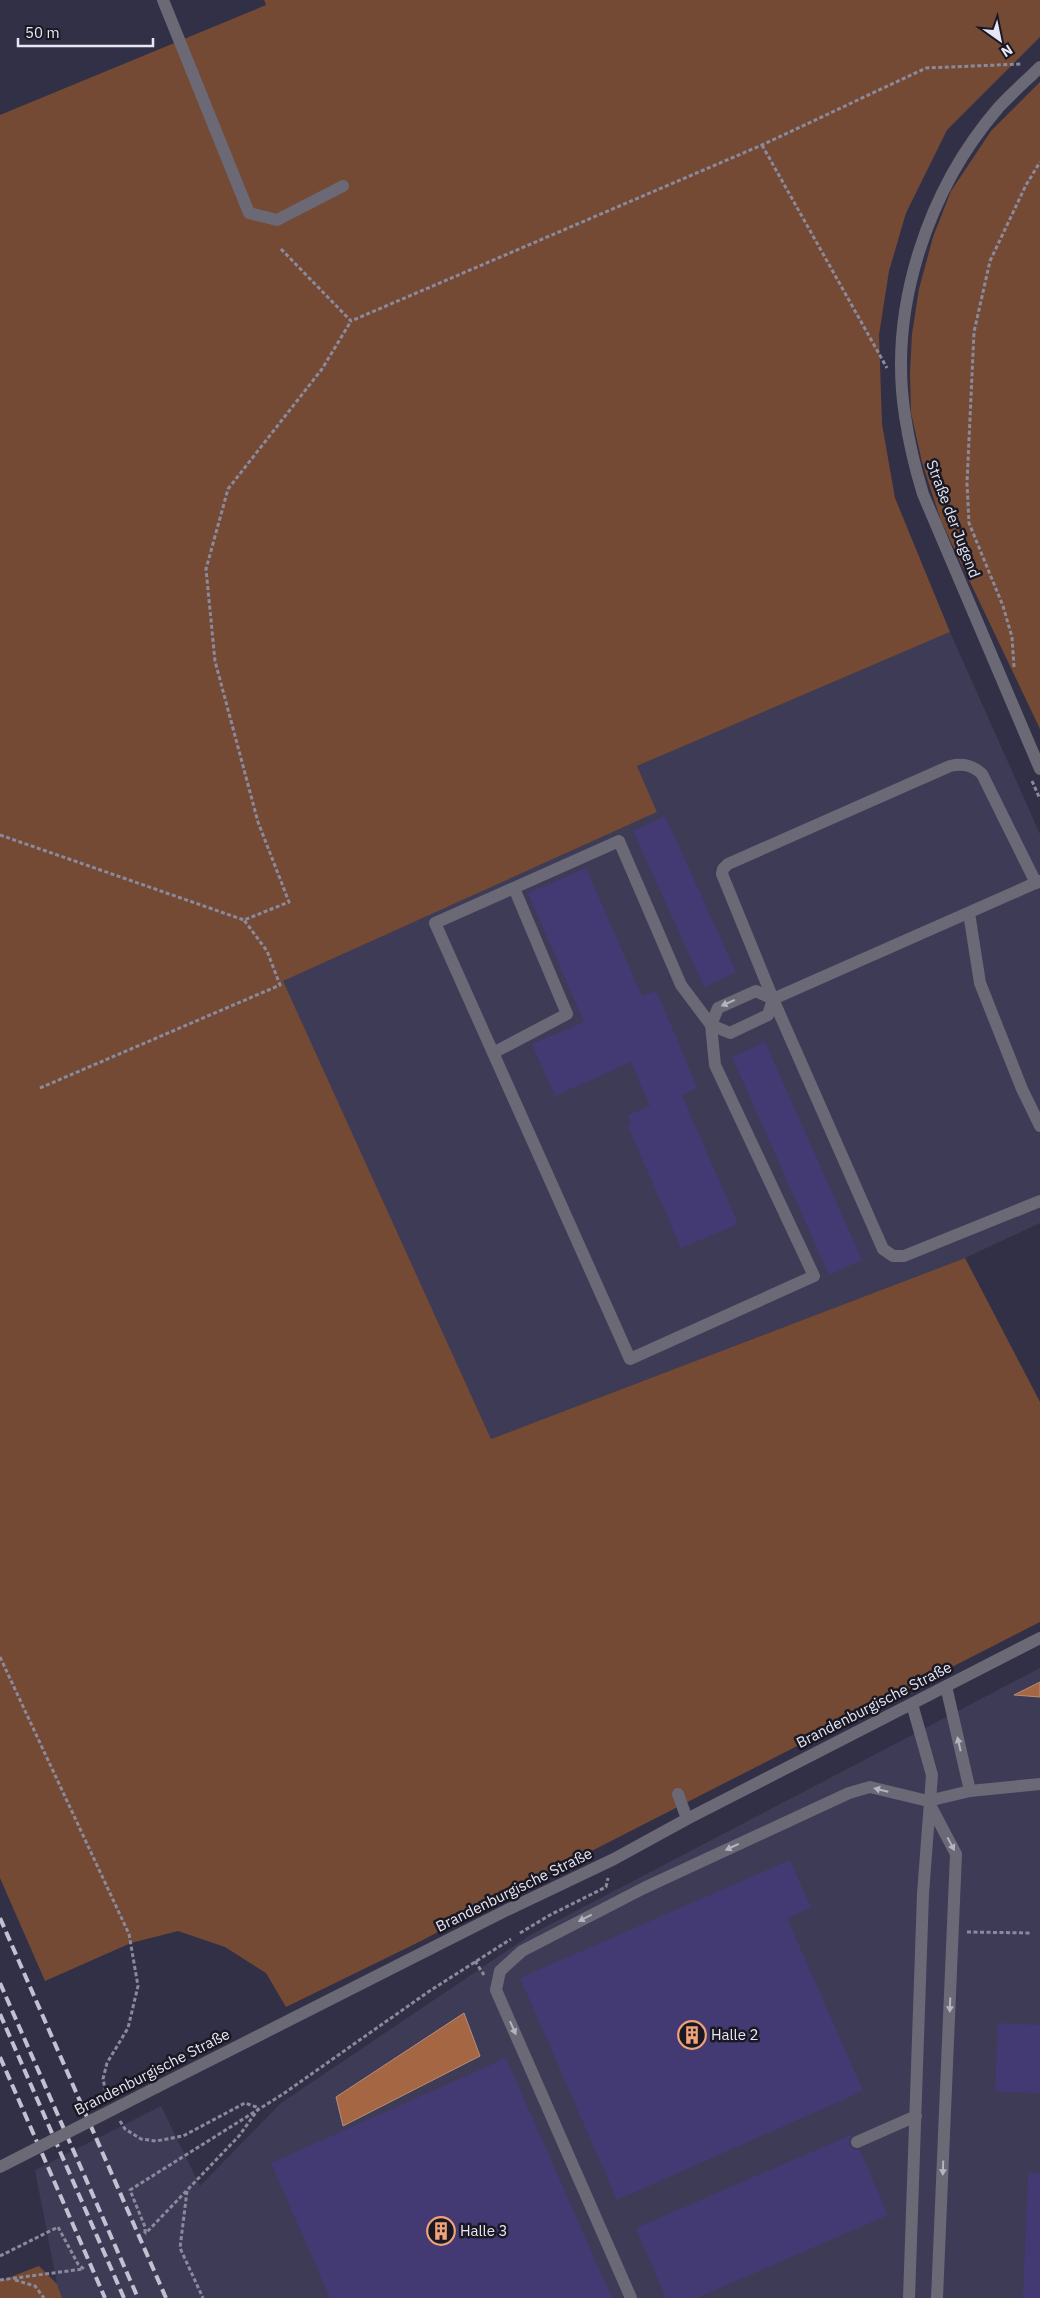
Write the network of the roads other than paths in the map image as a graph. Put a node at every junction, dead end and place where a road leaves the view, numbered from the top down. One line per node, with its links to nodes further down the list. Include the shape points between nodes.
1 (163, 0): 3 (street, via 249,213 277,220)
2 (1040, 67): 4 (street, Straße der Jugend, via 986,124 954,172 936,208 913,275 907,305 902,387 913,458 923,494)
3 (343, 186)
4 (1034, 771)
5 (1038, 882): 7 (street); 8 (street, via 989,785 976,768 960,764 950,766 867,801 722,869)
6 (514, 888): 9 (street, via 619,841 681,985); 10 (street, via 567,1014); 10 (street, via 435,923)
7 (969, 913): 8 (street); 11 (street, via 980,983)
8 (773, 999): 9 (street, one-way to 9, via 756,991 718,1008); 9 (street, via 768,1015 730,1033); 12 (street, via 883,1249 893,1256 904,1256)
9 (711, 1025): 10 (street, via 715,1065 814,1276 630,1358)
10 (493, 1053)
11 (1040, 1126)
12 (1040, 1201)
13 (1040, 1638): 14 (street, Brandenburgische Straße)
14 (946, 1686): 15 (street, Brandenburgische Straße); 17 (street, one-way to 14)
15 (912, 1704): 19 (street, via 932,1775); 20 (street, Brandenburgische Straße)
16 (1040, 1784): 17 (street)
17 (970, 1791): 19 (street)
18 (678, 1794): 20 (street)
19 (928, 1801): 21 (street); 24 (street, one-way to 24, via 870,1787 849,1793 644,1888 522,1951 500,1971 496,1990); 26 (street, one-way to 26, via 956,1854)
20 (688, 1818): 23 (street, Brandenburgische Straße, bridge)
21 (916, 2116): 22 (street); 25 (street)
22 (857, 2142)
23 (0, 2167)
24 (631, 2298)
25 (909, 2298)
26 (937, 2298)

